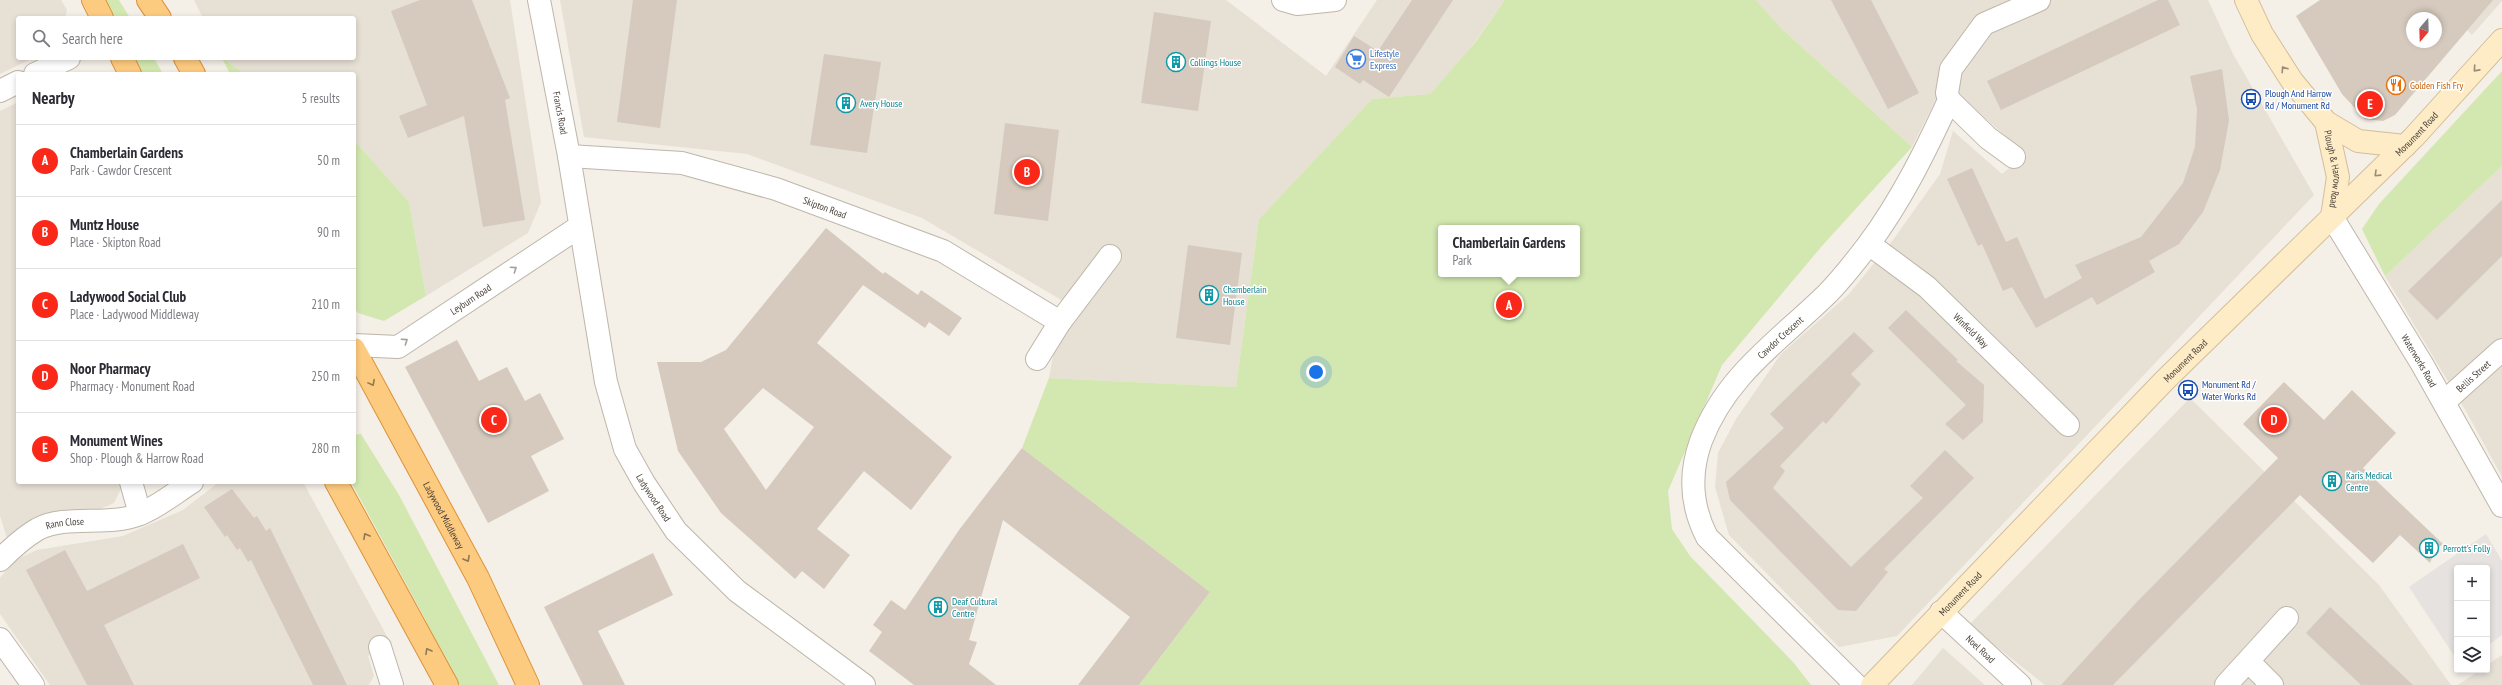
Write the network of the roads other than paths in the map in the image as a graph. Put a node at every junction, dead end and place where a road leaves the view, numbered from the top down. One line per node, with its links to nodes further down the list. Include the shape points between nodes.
1 (93, 0): 8 (highway)
2 (148, 0): 9 (highway)
3 (539, 0): 22 (street, Francis Road)
4 (1283, 0): 5 (street, via 1297,4)
5 (1335, 0)
6 (2039, 0): 19 (street, Cawdor Crescent, via 1984,24 1951,69 1947,93)
7 (2246, 0): 20 (main road, Plough & Harrow Road, one-way to 7, via 2292,81 2262,34)
8 (101, 16)
9 (159, 16)
10 (2502, 40): 21 (main road, Monument Road, one-way to 21)
11 (65, 60): 14 (street)
12 (123, 60): 15 (highway)
13 (185, 60): 16 (highway)
14 (39, 72)
15 (129, 72)
16 (193, 72)
17 (16, 83): 18 (street)
18 (0, 91)
19 (1949, 100): 23 (street, via 1988,138); 26 (street, Cawdor Crescent, via 1919,164)
20 (2326, 122): 21 (main road, Plough & Harrow Road, via 2358,142); 24 (main road, Plough & Harrow Road, via 2338,177)
21 (2405, 146): 24 (main road, Monument Road, one-way to 24)
22 (569, 156): 25 (street, Francis Road); 28 (street, Skipton Road, via 682,163 776,189 943,251)
23 (2014, 157)
24 (2332, 217): 33 (street, Waterworks Road); 41 (main road, Monument Road, via 2165,380)
25 (579, 227): 29 (street, Leyburn Road, one-way to 25, via 398,347); 50 (street, Ladywood Road, via 606,382 625,449 644,483 676,531 737,591)
26 (1869, 244): 34 (street, Winfield Way, via 1927,287); 51 (street, Cawdor Crescent, via 1827,293 1734,382 1714,411 1706,428 1697,454 1692,484 1695,509 1707,537)
27 (1110, 256): 28 (street)
28 (1060, 322): 32 (street)
29 (356, 345)
30 (2502, 350): 33 (street, Bellis Street)
31 (356, 353): 49 (highway, Ladywood Middleway, one-way to 49, via 478,578)
32 (1037, 359)
33 (2444, 402): 38 (street, Waterworks Road)
34 (2068, 425)
35 (132, 484): 39 (street)
36 (189, 484): 39 (street, Rann Close)
37 (337, 484): 48 (highway, one-way to 37)
38 (2502, 506)
39 (140, 514): 40 (street, Rann Close, via 114,520 60,524 39,529)
40 (0, 560)
41 (1941, 612): 52 (main road, Monument Road); 53 (street, Noel Road)
42 (2287, 618): 45 (street)
43 (0, 639): 46 (street)
44 (380, 647): 47 (street)
45 (2249, 662): 54 (street); 55 (street)
46 (33, 685)
47 (392, 685)
48 (447, 685)
49 (528, 685)
50 (864, 685)
51 (1856, 685)
52 (1872, 685)
53 (2020, 685)
54 (2226, 685)
55 (2272, 685)

